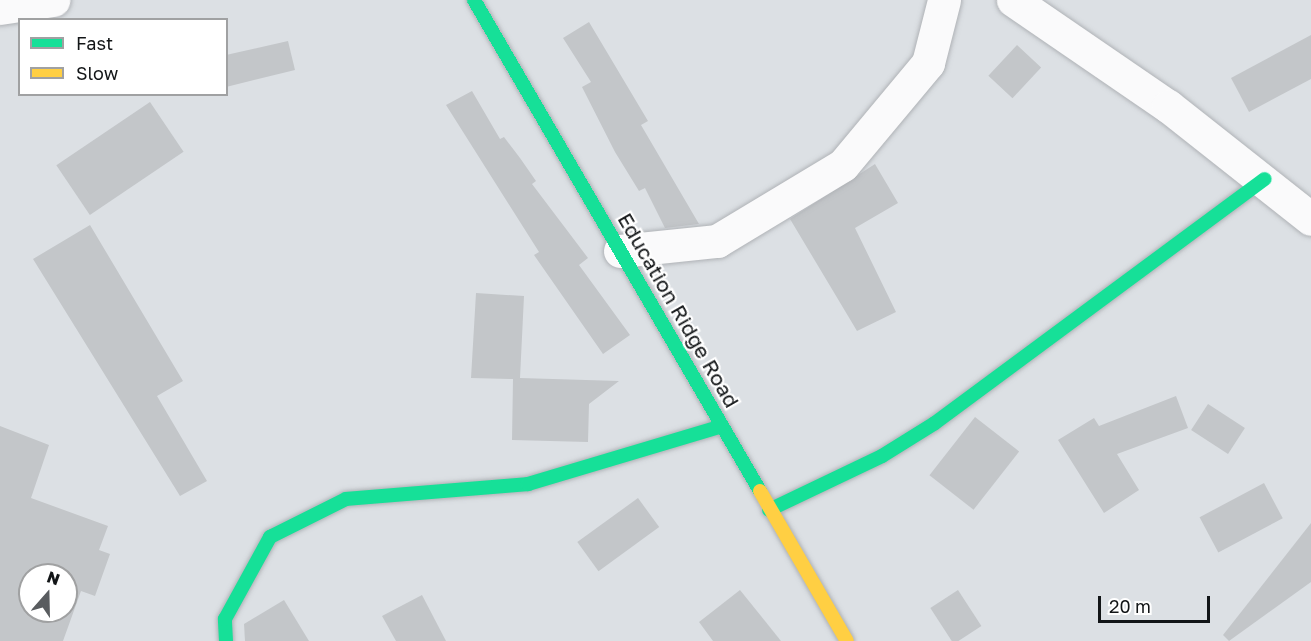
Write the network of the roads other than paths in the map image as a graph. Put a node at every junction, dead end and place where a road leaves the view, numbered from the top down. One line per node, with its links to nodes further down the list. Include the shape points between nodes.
1 (53, 0): 5 (street)
2 (474, 0): 8 (street, Education Ridge Road)
3 (944, 0): 8 (street, via 928,63 843,165 717,241)
4 (1013, 0): 6 (street)
5 (0, 8)
6 (1265, 179): 7 (street); 10 (street, via 935,423 882,456)
7 (1311, 219)
8 (620, 251): 9 (street, Education Ridge Road)
9 (722, 426): 10 (street, Education Ridge Road); 11 (street, via 528,484 346,499 270,537 225,619)
10 (769, 510): 12 (street, Education Ridge Road)
11 (226, 641)
12 (847, 641)

